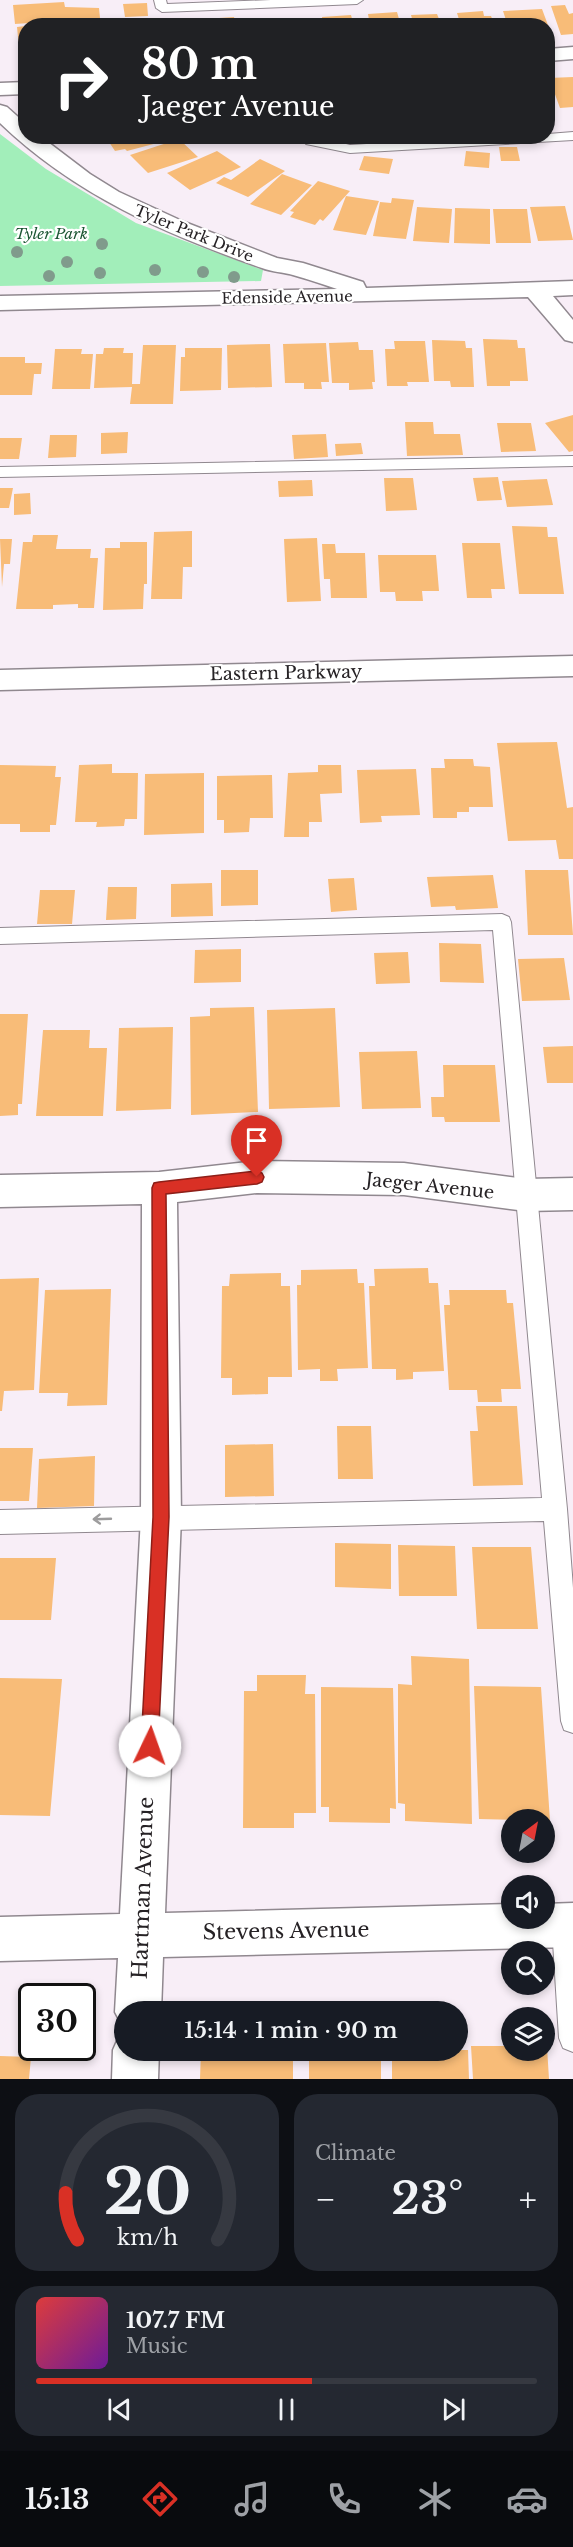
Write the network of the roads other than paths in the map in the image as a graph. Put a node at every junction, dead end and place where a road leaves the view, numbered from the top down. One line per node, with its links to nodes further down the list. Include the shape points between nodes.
1 (357, 0): 2 (lane)
2 (162, 8)
3 (573, 53): 4 (street)
4 (555, 54)
5 (18, 88): 6 (street)
6 (0, 89)
7 (0, 111): 8 (street, Tyler Park Drive)
8 (18, 128)
9 (573, 136): 10 (lane)
10 (555, 137)
11 (36, 144): 16 (street, Tyler Park Drive, via 94,189 127,205 272,264)
12 (326, 144): 13 (lane, via 350,149)
13 (436, 144)
14 (573, 288): 15 (street, Edenside Avenue)
15 (536, 291): 16 (street, Edenside Avenue); 18 (street)
16 (379, 295): 17 (street, Edenside Avenue)
17 (0, 303)
18 (573, 335)
19 (573, 461): 20 (lane)
20 (0, 472)
21 (573, 666): 22 (street, Eastern Parkway)
22 (0, 680)
23 (0, 936): 27 (lane, via 502,922)
24 (159, 1188): 25 (street, Jaeger Avenue); 27 (street, Jaeger Avenue, via 257,1177 404,1179); 29 (street, Hartman Avenue)
25 (0, 1191)
26 (573, 1194): 27 (street, Jaeger Avenue)
27 (526, 1195): 28 (lane)
28 (555, 1509): 29 (lane); 31 (lane)
29 (161, 1517): 30 (lane, one-way to 30); 33 (street, Hartman Avenue)
30 (0, 1522)
31 (573, 1721)
32 (569, 1925): 33 (street, Stevens Avenue); 36 (lane)
33 (142, 1934): 34 (street, Stevens Avenue); 35 (street, Hartman Avenue)
34 (0, 1939)
35 (139, 2001)
36 (573, 2038)
37 (136, 2061): 38 (street)
38 (135, 2079)

